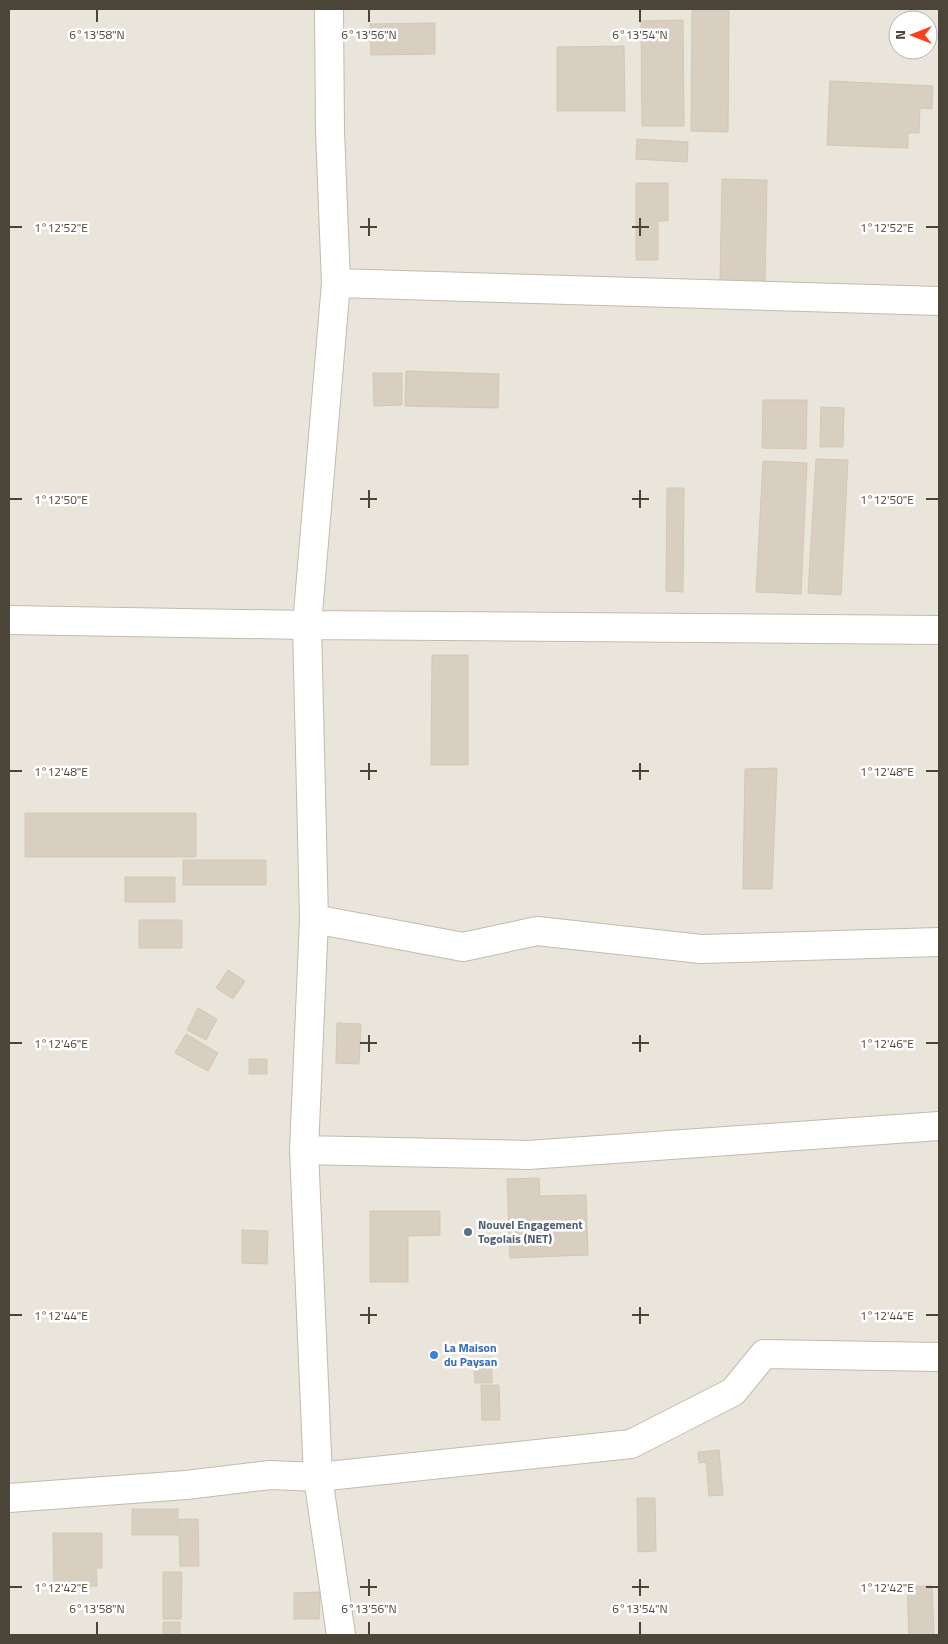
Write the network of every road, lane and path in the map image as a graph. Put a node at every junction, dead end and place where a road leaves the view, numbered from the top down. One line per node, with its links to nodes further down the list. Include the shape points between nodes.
1 (329, 9): 2 (street)
2 (336, 283): 3 (street); 5 (street)
3 (939, 302)
4 (9, 620): 5 (street)
5 (307, 625): 6 (street); 7 (street)
6 (939, 630)
7 (314, 919): 8 (street, via 463,947 537,931 700,949); 10 (street)
8 (939, 942)
9 (939, 1126): 10 (street, via 528,1155)
10 (304, 1150): 12 (street)
11 (939, 1357): 12 (street, via 764,1354 733,1392 631,1444)
12 (318, 1477): 13 (street, via 270,1475 186,1485); 14 (street)
13 (9, 1498)
14 (341, 1635)

